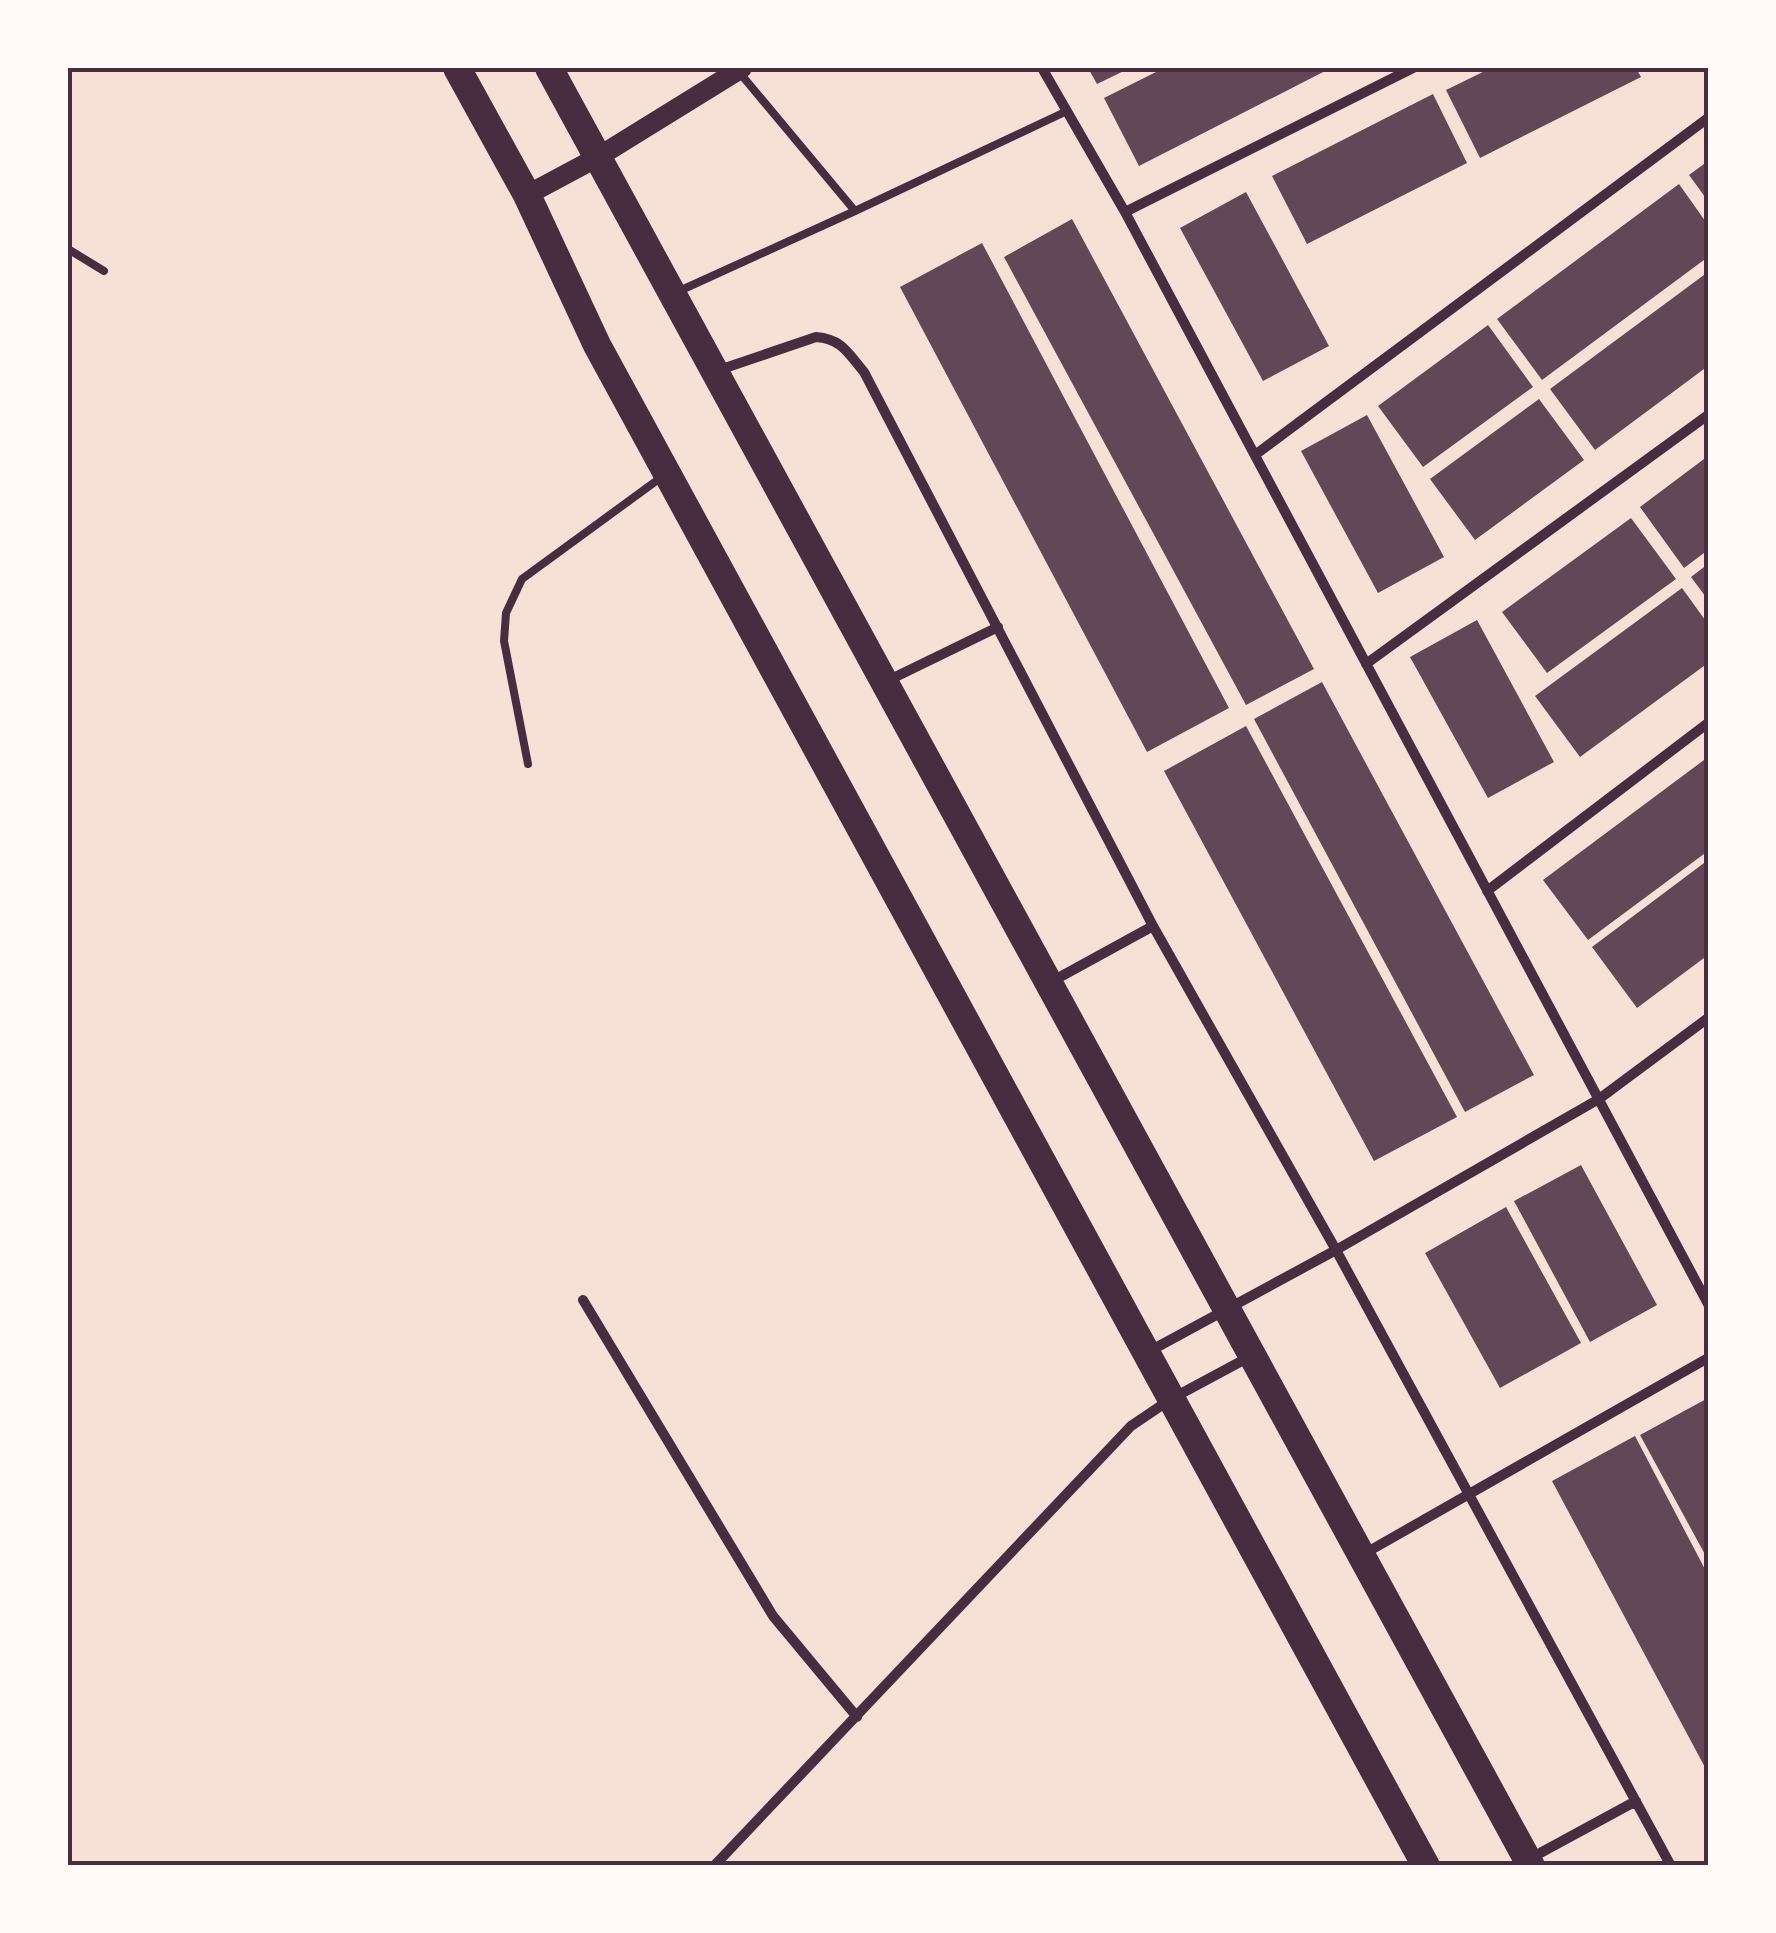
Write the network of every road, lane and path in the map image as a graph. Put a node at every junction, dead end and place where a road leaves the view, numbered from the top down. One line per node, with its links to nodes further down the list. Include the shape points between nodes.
1 (457, 68): 9 (highway)
2 (549, 68): 8 (highway)
3 (1042, 68): 6 (street)
4 (1413, 68): 11 (street)
5 (740, 69): 8 (main road); 10 (lane)
6 (1067, 110): 10 (lane); 11 (street)
7 (1708, 118): 17 (street)
8 (598, 157): 9 (main road); 14 (highway)
9 (526, 196): 18 (highway)
10 (855, 211): 14 (lane)
11 (1125, 212): 17 (street)
12 (68, 249): 13 (lane)
13 (104, 271)
14 (673, 294): 15 (highway)
15 (715, 372): 19 (street, via 816,337 842,345 864,372); 21 (highway)
16 (1708, 414): 20 (street)
17 (1254, 455): 20 (street)
18 (667, 474): 23 (lane, via 522,580 506,613 504,641); 33 (highway)
19 (998, 627): 21 (street); 25 (street)
20 (1366, 664): 24 (street)
21 (885, 682): 26 (highway)
22 (1708, 723): 24 (street)
23 (528, 764)
24 (1488, 890): 28 (street)
25 (1154, 926): 26 (street); 29 (street)
26 (1049, 983): 32 (highway)
27 (1708, 1018): 28 (street)
28 (1598, 1099): 29 (street); 31 (street)
29 (1336, 1250): 32 (street); 37 (street)
30 (584, 1300): 39 (street, via 773,1616)
31 (1708, 1304)
32 (1227, 1310): 33 (street); 34 (highway)
33 (1146, 1353): 36 (highway)
34 (1252, 1356): 36 (street); 38 (highway)
35 (1708, 1358): 37 (street)
36 (1172, 1399): 39 (street, via 1131,1426); 43 (highway)
37 (1469, 1495): 38 (street); 40 (street)
38 (1361, 1555): 41 (highway)
39 (856, 1716): 42 (street)
40 (1636, 1801): 41 (street); 44 (street)
41 (1529, 1863)
42 (714, 1866)
43 (1426, 1866)
44 (1671, 1866)

